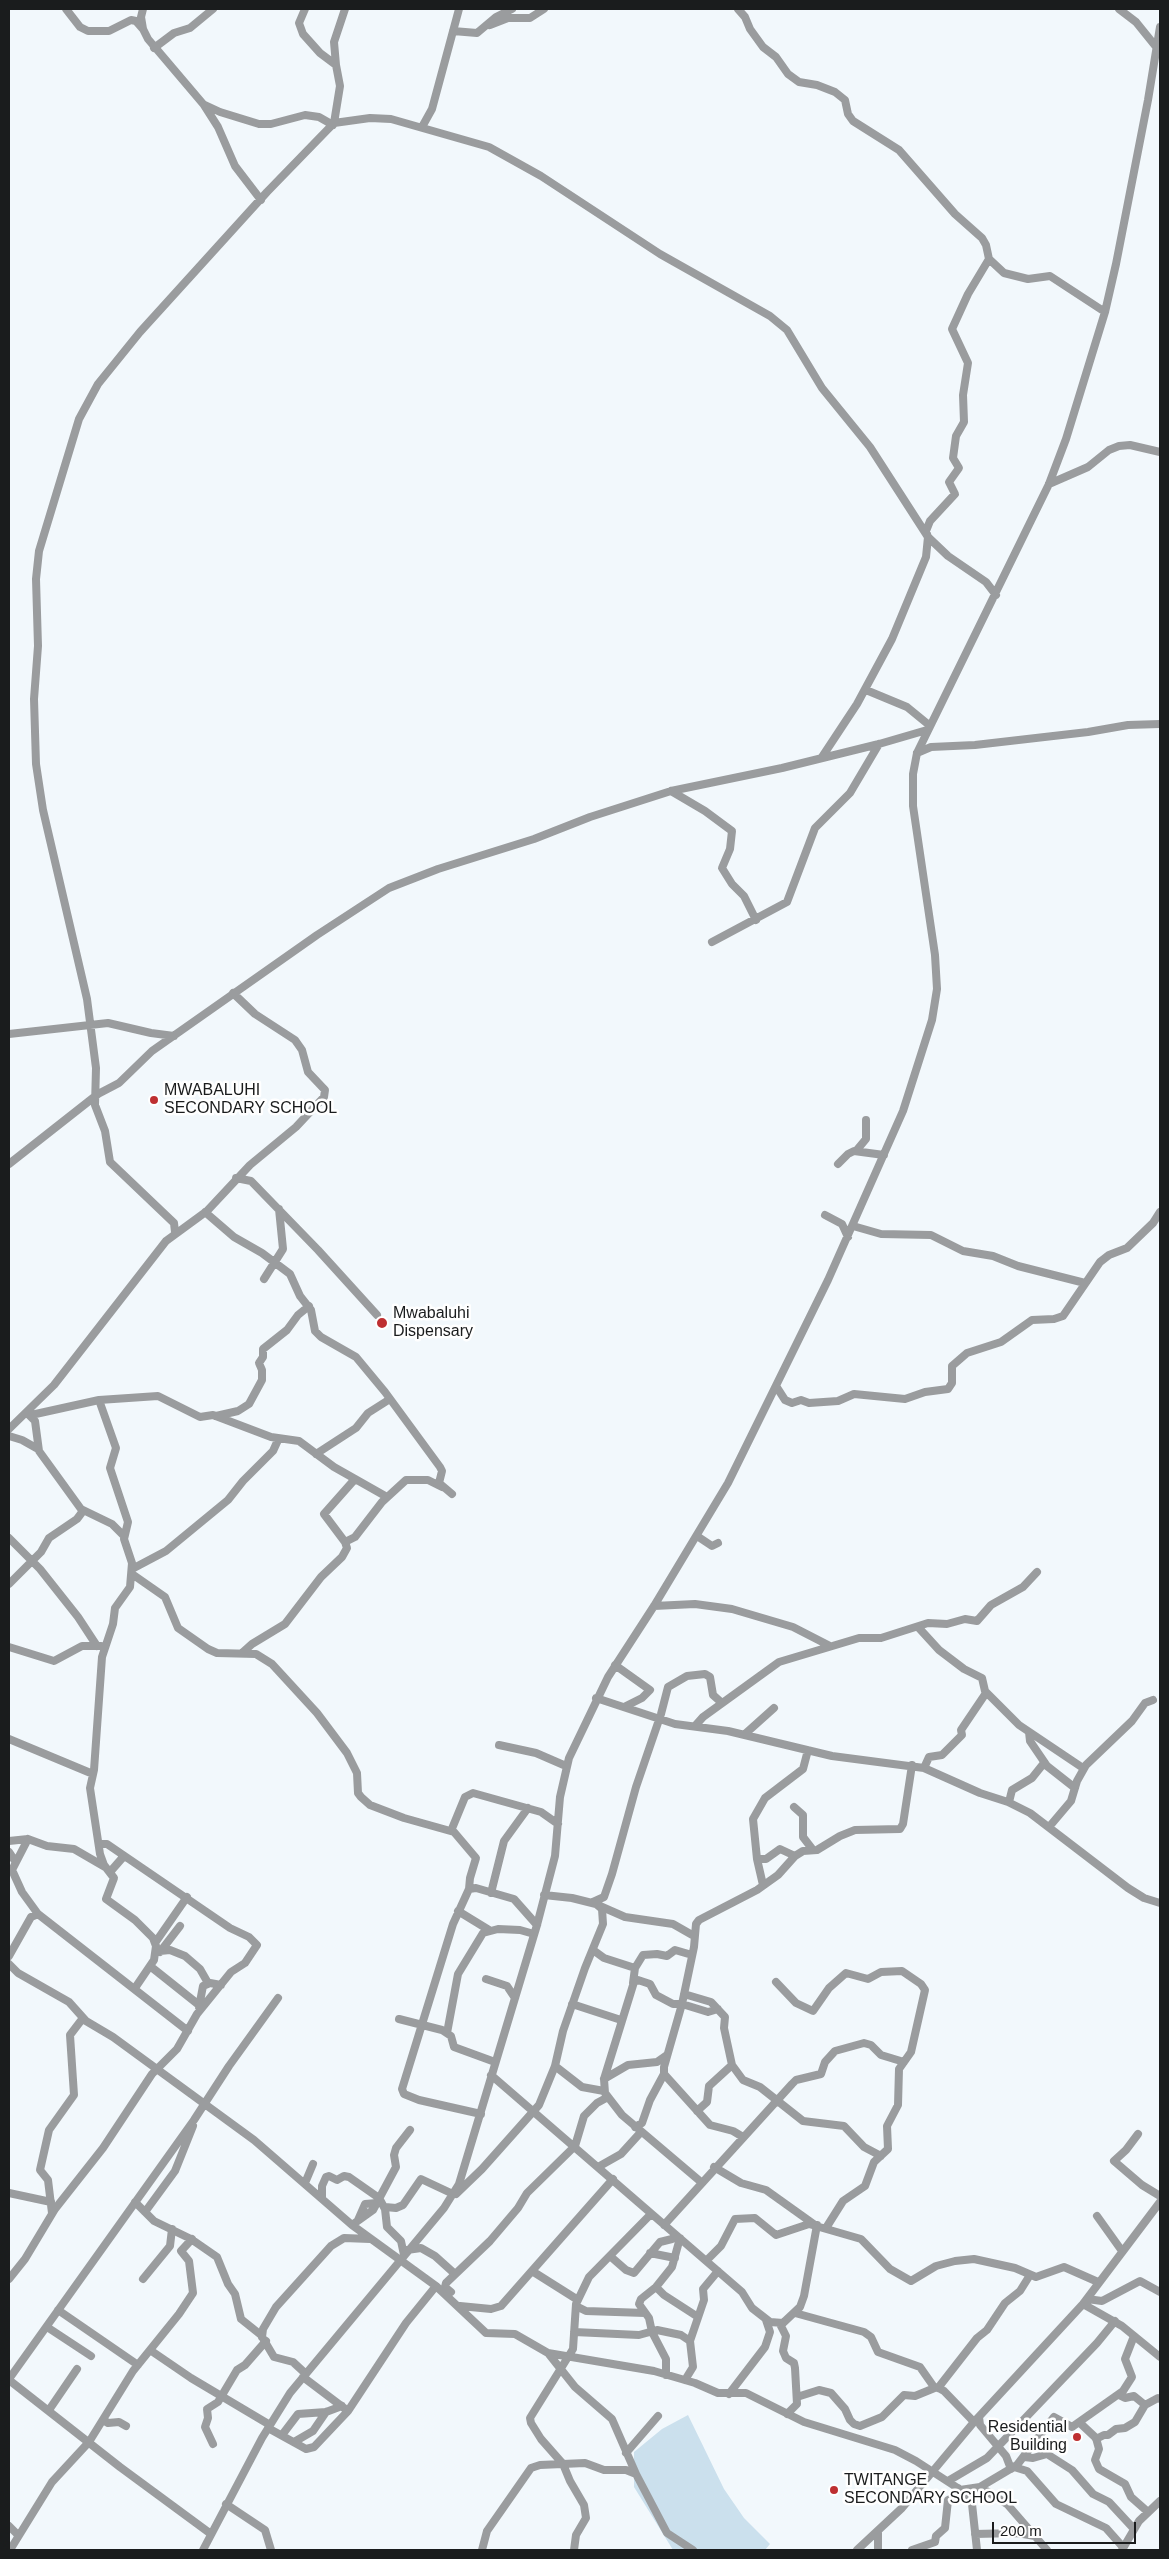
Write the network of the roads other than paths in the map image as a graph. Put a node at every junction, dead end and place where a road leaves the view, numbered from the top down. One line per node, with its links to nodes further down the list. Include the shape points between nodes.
1 (66, 9): 15 (street, via 80,27 88,31 109,31 131,20)
2 (143, 9): 15 (street)
3 (196, 9): 12 (street)
4 (213, 9): 12 (street)
5 (305, 9): 19 (street, via 299,23 303,34)
6 (345, 9): 19 (street, via 334,42)
7 (459, 9): 16 (street)
8 (512, 9): 14 (street)
9 (544, 9): 14 (street, via 530,18 508,18)
10 (738, 9): 24 (street, via 763,47 776,57 788,74 799,82 834,92 845,100 853,121 899,150 955,214 982,238)
11 (1119, 9): 18 (street, via 1136,22)
12 (201, 16): 17 (street, via 190,28 174,33)
13 (1160, 27): 18 (street)
14 (484, 28): 16 (street, via 475,33)
15 (143, 29): 17 (street)
16 (452, 31): 22 (street, via 432,109)
17 (154, 48): 20 (street)
18 (1158, 49): 25 (street)
19 (336, 65): 21 (street, via 340,86)
20 (204, 105): 21 (street, via 259,124 271,124 305,114); 23 (street, via 235,166)
21 (333, 124): 22 (street, via 381,118); 23 (street)
22 (422, 128): 28 (street, via 476,142 505,155 655,250 776,321 787,330 825,392 870,448)
23 (261, 200): 40 (street, via 127,346 92,392 80,419 39,551 34,699 36,764 43,810)
24 (989, 259): 25 (street, via 1009,276 1028,279 1050,276); 28 (street, via 952,329 968,363 963,395 964,424 956,436 953,458 959,468 949,482 956,494 930,521 926,531)
25 (1105, 312): 27 (street)
26 (1160, 452): 27 (street, via 1130,445 1119,446 1088,467)
27 (1049, 484): 29 (street)
28 (928, 537): 29 (street, via 948,556 986,582); 30 (street, via 926,557 892,639)
29 (996, 595): 32 (street)
30 (866, 690): 32 (street, via 907,707); 35 (street)
31 (1160, 724): 34 (street, via 931,747)
32 (928, 727): 33 (street); 34 (street)
33 (880, 744): 35 (street); 37 (street, via 850,794 815,828 787,902)
34 (917, 753): 46 (street, via 913,806 937,989 932,1020 912,1086)
35 (822, 757): 36 (street)
36 (671, 791): 37 (street, via 732,831 730,849 722,868 744,896); 39 (street, via 389,888)
37 (756, 920): 38 (street)
38 (712, 942)
39 (233, 994): 42 (street); 49 (street, via 255,1014 296,1040 308,1072 325,1094 296,1126)
40 (92, 1025): 41 (street); 42 (street, via 112,1024); 43 (street)
41 (9, 1034)
42 (174, 1036): 43 (street, via 145,1056 119,1083)
43 (96, 1096): 47 (street); 55 (street, via 94,1102 105,1131 110,1162 174,1223)
44 (866, 1120): 45 (street, via 866,1139)
45 (856, 1151): 46 (street); 48 (street)
46 (884, 1155): 54 (street)
47 (9, 1164)
48 (838, 1164)
49 (236, 1178): 50 (street, via 251,1181); 51 (street)
50 (279, 1209): 57 (street, via 284,1246); 61 (street)
51 (205, 1212): 55 (street); 57 (street, via 234,1237)
52 (1160, 1212): 59 (street, via 1128,1248 1100,1262)
53 (825, 1215): 56 (street, via 840,1222)
54 (853, 1226): 56 (street); 59 (street, via 881,1234 931,1235 963,1251 993,1256 1018,1266)
55 (176, 1232): 65 (street, via 154,1254 54,1385)
56 (848, 1237): 62 (street)
57 (276, 1263): 58 (street); 60 (street, via 291,1276 300,1296)
58 (264, 1280)
59 (1086, 1283): 62 (street, via 1063,1316 1032,1320 997,1344 967,1354 952,1366 952,1383 946,1390 925,1392 905,1399 854,1394 838,1401 809,1403 801,1400 792,1403 786,1401)
60 (309, 1306): 63 (street, via 313,1328 318,1335 356,1357); 66 (street, via 288,1330 263,1349 259,1363 262,1380 249,1404 238,1411)
61 (377, 1315)
62 (776, 1386): 78 (street, via 728,1484)
63 (390, 1399): 71 (street, via 370,1412 356,1428); 73 (street, via 442,1469 439,1482)
64 (99, 1400): 65 (street); 66 (street, via 155,1396 200,1417); 77 (street, via 116,1448 110,1468 128,1522)
65 (28, 1413): 67 (street); 70 (street, via 35,1421)
66 (216, 1416): 69 (street)
67 (9, 1428)
68 (9, 1436): 70 (street)
69 (278, 1440): 71 (street, via 299,1441); 83 (street, via 273,1451 228,1500 166,1551)
70 (38, 1449): 76 (street)
71 (316, 1454): 72 (street)
72 (355, 1479): 75 (street); 80 (street, via 324,1514)
73 (442, 1487): 74 (street); 75 (street, via 428,1480 408,1479)
74 (452, 1494)
75 (387, 1497): 80 (street, via 355,1537)
76 (83, 1511): 77 (street, via 112,1524); 82 (street, via 77,1519 49,1538)
77 (124, 1536): 83 (street)
78 (697, 1536): 81 (street, via 712,1546); 86 (street)
79 (9, 1538): 82 (street)
80 (345, 1542): 92 (street, via 342,1557 323,1574 285,1624)
81 (718, 1543)
82 (32, 1560): 85 (street); 88 (street)
83 (132, 1571): 89 (street, via 130,1588 115,1608); 92 (street, via 165,1597 173,1621 181,1630 212,1651)
84 (1037, 1572): 87 (street, via 1023,1587 991,1605 977,1621 965,1619)
85 (9, 1584)
86 (654, 1606): 90 (street, via 695,1604 732,1610 793,1627); 93 (street)
87 (918, 1627): 90 (street, via 881,1638 859,1638); 94 (street, via 939,1650 982,1678)
88 (97, 1646): 89 (street); 91 (street, via 82,1646 54,1661)
89 (106, 1646): 112 (street, via 102,1657)
90 (830, 1646): 97 (street, via 774,1664)
91 (9, 1647)
92 (242, 1653): 119 (street, via 256,1654 272,1664 317,1713 354,1763 361,1798 404,1818)
93 (615, 1665): 95 (street); 98 (street, via 650,1690)
94 (986, 1693): 102 (street, via 1001,1710); 110 (street, via 961,1730 962,1735 942,1755 929,1757)
95 (596, 1698): 98 (street); 109 (street)
96 (1153, 1700): 111 (street, via 1145,1703 1132,1721)
97 (722, 1703): 100 (street, via 713,1695 710,1677 698,1673 676,1680 668,1687); 101 (street)
98 (626, 1706): 100 (street)
99 (774, 1708): 103 (street)
100 (659, 1719): 101 (street); 136 (street)
101 (695, 1726): 103 (street)
102 (1029, 1732): 107 (street, via 1030,1741); 111 (street)
103 (745, 1734): 106 (street)
104 (9, 1739): 112 (street)
105 (499, 1745): 109 (street, via 536,1753)
106 (808, 1750): 108 (street); 127 (street, via 803,1769 765,1798 752,1819)
107 (1044, 1763): 113 (street); 114 (street, via 1032,1778 1012,1790)
108 (912, 1765): 110 (street); 123 (street, via 900,1829 855,1830 819,1850)
109 (566, 1766): 117 (street)
110 (924, 1768): 114 (street)
111 (1084, 1768): 113 (street)
112 (93, 1774): 122 (street, via 90,1788)
113 (1075, 1788): 118 (street, via 1071,1801)
114 (1010, 1802): 118 (street)
115 (794, 1807): 123 (street, via 802,1815 803,1836)
116 (528, 1808): 117 (street, via 546,1814); 119 (street, via 490,1796 468,1794); 133 (street, via 504,1841)
117 (558, 1824): 134 (street, via 555,1856)
118 (1050, 1827): 137 (street, via 1128,1888)
119 (451, 1831): 132 (street, via 476,1858)
120 (28, 1839): 121 (street); 128 (street); 130 (street, via 47,1846 74,1849)
121 (9, 1841)
122 (98, 1844): 125 (street, via 106,1844); 130 (street)
123 (813, 1850): 126 (street)
124 (9, 1852): 128 (street)
125 (124, 1856): 130 (street); 135 (street)
126 (795, 1856): 127 (street, via 780,1849 766,1859); 131 (street)
127 (757, 1858): 131 (street)
128 (15, 1861): 129 (street)
129 (11, 1870): 141 (street)
130 (108, 1870): 147 (street, via 114,1880 106,1899 135,1920)
131 (763, 1885): 146 (street, via 699,1920)
132 (469, 1889): 133 (street); 139 (street)
133 (491, 1893): 143 (street, via 514,1899)
134 (544, 1895): 138 (street); 143 (street)
135 (187, 1897): 147 (street); 159 (street, via 257,1945)
136 (603, 1897): 138 (street); 140 (street)
137 (1160, 1903)
138 (596, 1904): 140 (street); 148 (street, via 604,1924)
139 (458, 1911): 144 (street); 172 (street)
140 (611, 1913): 146 (street, via 673,1924)
141 (38, 1914): 151 (street, via 31,1917); 160 (street)
142 (180, 1926): 149 (street)
143 (537, 1926): 145 (street)
144 (489, 1930): 145 (street, via 515,1929); 174 (street, via 481,1936 458,1974)
145 (534, 1934): 163 (street)
146 (694, 1936): 150 (street)
147 (155, 1943): 149 (street)
148 (593, 1950): 154 (street, via 604,1958); 164 (street)
149 (158, 1954): 153 (street); 157 (street, via 170,1950 185,1956 200,1969)
150 (692, 1955): 154 (street, via 675,1950 667,1956 643,1955); 161 (street)
151 (9, 1956)
152 (9, 1964): 169 (street, via 18,1973 70,2002)
153 (150, 1966): 160 (street); 166 (street)
154 (634, 1968): 158 (street)
155 (486, 1979): 163 (street, via 507,1986)
156 (776, 1982): 177 (street, via 796,2003 813,2011 829,1988 846,1972 868,1979 881,1972 904,1972 925,1990 910,2052)
157 (208, 1983): 159 (street); 166 (street, via 202,1988)
158 (633, 1983): 165 (street, via 642,1980 650,1984 657,1996 673,2004); 171 (street)
159 (221, 1985): 168 (street)
160 (135, 1988): 173 (street)
161 (684, 1994): 165 (street); 167 (street, via 709,2002)
162 (278, 1998): 186 (street)
163 (515, 1998): 176 (street)
164 (572, 2004): 171 (street); 179 (street)
165 (682, 2004): 167 (street, via 708,2012); 175 (street)
166 (199, 2005): 168 (street)
167 (718, 2009): 178 (street, via 724,2016)
168 (197, 2014): 173 (street)
169 (84, 2018): 180 (street); 208 (street, via 70,2035 74,2095 49,2130 40,2170 48,2180)
170 (399, 2020): 172 (street)
171 (621, 2020): 183 (street)
172 (421, 2025): 174 (street); 189 (street, via 402,2092 420,2100)
173 (188, 2031): 180 (street)
174 (448, 2033): 176 (street, via 454,2046)
175 (667, 2054): 181 (street); 183 (street, via 656,2062 628,2066)
176 (495, 2062): 182 (street)
177 (904, 2062): 185 (street, via 881,2055 867,2044 857,2044 835,2051 825,2062 821,2074 796,2080); 196 (street, via 899,2071 898,2105 887,2126 888,2149)
178 (732, 2065): 185 (street, via 743,2080 760,2087); 187 (street, via 709,2086 708,2102)
179 (555, 2066): 184 (street, via 579,2086); 188 (street)
180 (157, 2069): 186 (street); 213 (street)
181 (664, 2074): 187 (street); 192 (street)
182 (491, 2075): 188 (street); 189 (street)
183 (604, 2079): 184 (street)
184 (606, 2094): 192 (street); 195 (street, via 584,2116)
185 (777, 2101): 194 (street); 196 (street, via 807,2122 844,2126 864,2146)
186 (205, 2104): 190 (street); 202 (street)
187 (697, 2111): 194 (street, via 712,2127 730,2130)
188 (534, 2112): 195 (street); 205 (street)
189 (481, 2114): 205 (street)
190 (194, 2120): 209 (street); 212 (street, via 175,2171)
191 (410, 2130): 207 (street, via 394,2152 396,2168)
192 (638, 2130): 198 (street, via 621,2154); 201 (street)
193 (1138, 2134): 204 (street, via 1114,2161)
194 (743, 2137): 199 (street)
195 (575, 2146): 198 (street); 232 (street, via 527,2193 498,2231)
196 (881, 2156): 219 (street, via 873,2164 865,2187 843,2202)
197 (312, 2164): 202 (street)
198 (598, 2167): 200 (street)
199 (714, 2167): 201 (street); 218 (street, via 741,2183 766,2190)
200 (613, 2179): 214 (street); 230 (street)
201 (701, 2182): 217 (street)
202 (305, 2183): 206 (street)
203 (9, 2193): 208 (street)
204 (1160, 2196)
205 (452, 2197): 211 (street, via 421,2179 403,2205); 226 (street)
206 (322, 2198): 207 (street, via 326,2178 329,2176 337,2180 346,2176); 216 (street)
207 (378, 2201): 211 (street); 216 (street, via 369,2214)
208 (51, 2202): 213 (street)
209 (135, 2202): 212 (street); 243 (street)
210 (1160, 2202): 224 (street)
211 (384, 2207): 226 (street, via 388,2228 401,2241)
212 (144, 2212): 220 (street, via 154,2222)
213 (52, 2213): 234 (street)
214 (651, 2214): 217 (street); 227 (street)
215 (1098, 2216): 224 (street)
216 (355, 2223): 223 (street)
217 (664, 2225): 221 (street)
218 (816, 2225): 219 (street); 229 (street, via 806,2224 776,2235 758,2219 737,2218 722,2246); 245 (street, via 804,2296)
219 (826, 2228): 233 (street, via 864,2241 890,2270 910,2281 936,2266 974,2259 1015,2268)
220 (172, 2230): 222 (street); 235 (street, via 170,2246)
221 (678, 2237): 225 (street, via 660,2242); 228 (street); 229 (street)
222 (192, 2239): 254 (street, via 220,2261 235,2294 241,2319); 256 (street, via 181,2251 189,2261 194,2291)
223 (372, 2240): 226 (street); 254 (street, via 344,2238 331,2246 276,2308 263,2329)
224 (1122, 2251): 236 (street)
225 (650, 2253): 227 (street, via 632,2273); 228 (street)
226 (403, 2255): 232 (street, via 422,2248); 237 (street); 265 (street)
227 (610, 2256): 241 (street, via 589,2278)
228 (675, 2258): 238 (street)
229 (706, 2261): 231 (street)
230 (532, 2271): 241 (street); 242 (street, via 499,2307)
231 (718, 2272): 246 (street, via 703,2289 705,2297); 247 (street, via 742,2292 751,2307)
232 (456, 2274): 242 (street, via 444,2286 456,2297)
233 (1030, 2275): 236 (street, via 1038,2277 1064,2267); 268 (street, via 1020,2291 1005,2304 987,2330)
234 (9, 2279)
235 (143, 2279)
236 (1098, 2282): 240 (street)
237 (436, 2286): 242 (street); 275 (street)
238 (656, 2287): 244 (street, via 640,2301); 246 (street)
239 (1160, 2292): 240 (street, via 1140,2281 1102,2302)
240 (1085, 2302): 248 (street); 282 (street)
241 (577, 2303): 244 (street, via 586,2311); 251 (street)
242 (459, 2305): 257 (street, via 487,2334 515,2334)
243 (58, 2310): 250 (street); 261 (street)
244 (645, 2313): 252 (street, via 650,2319)
245 (795, 2313): 249 (street); 268 (street, via 864,2332 871,2337 878,2352 920,2367)
246 (698, 2317): 255 (street)
247 (766, 2320): 249 (street); 269 (street, via 770,2332 766,2347)
248 (1115, 2321): 253 (street); 292 (street)
249 (780, 2324): 272 (street, via 786,2336 783,2351 795,2365)
250 (47, 2327): 258 (street); 266 (street)
251 (574, 2332): 252 (street, via 639,2335); 259 (street, via 573,2349)
252 (652, 2332): 255 (street, via 658,2330 681,2335); 264 (street, via 666,2359)
253 (1134, 2336): 260 (street); 270 (street, via 1125,2359 1132,2377 1129,2385)
254 (264, 2339): 265 (street, via 274,2357 290,2361); 271 (street, via 245,2365 237,2370)
255 (690, 2341): 267 (street, via 693,2367)
256 (150, 2350): 261 (street); 271 (street)
257 (548, 2353): 259 (street); 263 (street)
258 (91, 2356)
259 (568, 2357): 263 (street); 264 (street)
260 (1160, 2357)
261 (138, 2365): 281 (street)
262 (77, 2369): 276 (street)
263 (561, 2370): 293 (street, via 575,2388 612,2419); 295 (street, via 530,2421)
264 (666, 2375): 267 (street)
265 (304, 2376): 275 (street); 285 (street)
266 (9, 2380): 276 (street)
267 (684, 2380): 269 (street, via 718,2394)
268 (936, 2387): 272 (street, via 915,2396 904,2395 882,2417 860,2426 850,2420 831,2393 819,2390); 282 (street)
269 (729, 2394): 279 (street, via 746,2393)
270 (1118, 2395): 274 (street, via 1125,2398 1135,2396); 283 (street)
271 (221, 2396): 285 (street); 291 (street, via 206,2411 205,2427)
272 (797, 2397): 279 (street, via 796,2407)
273 (1160, 2399): 274 (street)
274 (1145, 2405): 288 (street, via 1135,2422)
275 (345, 2409): 277 (street); 290 (street, via 311,2449)
276 (49, 2410): 289 (street)
277 (326, 2412): 278 (street); 286 (street)
278 (313, 2413): 286 (street); 287 (street, via 296,2415)
279 (787, 2414): 297 (street, via 895,2450)
280 (658, 2416): 293 (street)
281 (103, 2420): 284 (street); 289 (street)
282 (977, 2420): 292 (street); 297 (street)
283 (1080, 2422): 288 (street); 294 (street, via 1070,2427 1054,2417)
284 (126, 2426)
285 (269, 2426): 287 (street); 303 (street)
286 (311, 2433): 290 (street)
287 (282, 2435): 290 (street)
288 (1096, 2439): 304 (street, via 1099,2447 1095,2459 1097,2466 1125,2484 1131,2497)
289 (89, 2442): 308 (street); 310 (street, via 52,2482)
290 (294, 2442)
291 (213, 2444)
292 (997, 2447): 296 (street); 299 (street, via 982,2463)
293 (626, 2453): 298 (street)
294 (1024, 2457): 296 (street); 306 (street, via 1046,2454 1072,2470 1093,2494 1109,2502)
295 (563, 2464): 298 (street, via 588,2464 604,2470 626,2470); 316 (street, via 540,2465 529,2470 487,2531); 317 (street, via 586,2512 576,2535)
296 (1012, 2468): 300 (street); 312 (street, via 1027,2471 1056,2504 1106,2528)
297 (934, 2473): 299 (street); 307 (street)
298 (636, 2474): 318 (street, via 667,2533)
299 (948, 2481): 301 (street)
300 (980, 2487): 301 (street); 311 (street, via 1007,2504)
301 (959, 2489): 309 (street, via 970,2498); 321 (street, via 948,2501 945,2528 937,2534 935,2543)
302 (1160, 2502): 304 (street)
303 (226, 2504): 308 (street); 313 (street, via 265,2530)
304 (1148, 2512): 306 (street)
305 (9, 2526): 310 (street)
306 (1134, 2529): 312 (street)
307 (878, 2533): 319 (street); 320 (street)
308 (211, 2534): 315 (street)
309 (975, 2534): 311 (street); 322 (street)
310 (18, 2535): 314 (street)
311 (1035, 2536): 323 (street)
312 (1122, 2548)
313 (269, 2549)
314 (10, 2550)
315 (203, 2550)
316 (482, 2550)
317 (574, 2550)
318 (693, 2550)
319 (857, 2550)
320 (878, 2550)
321 (912, 2550)
322 (976, 2550)
323 (1047, 2550)

